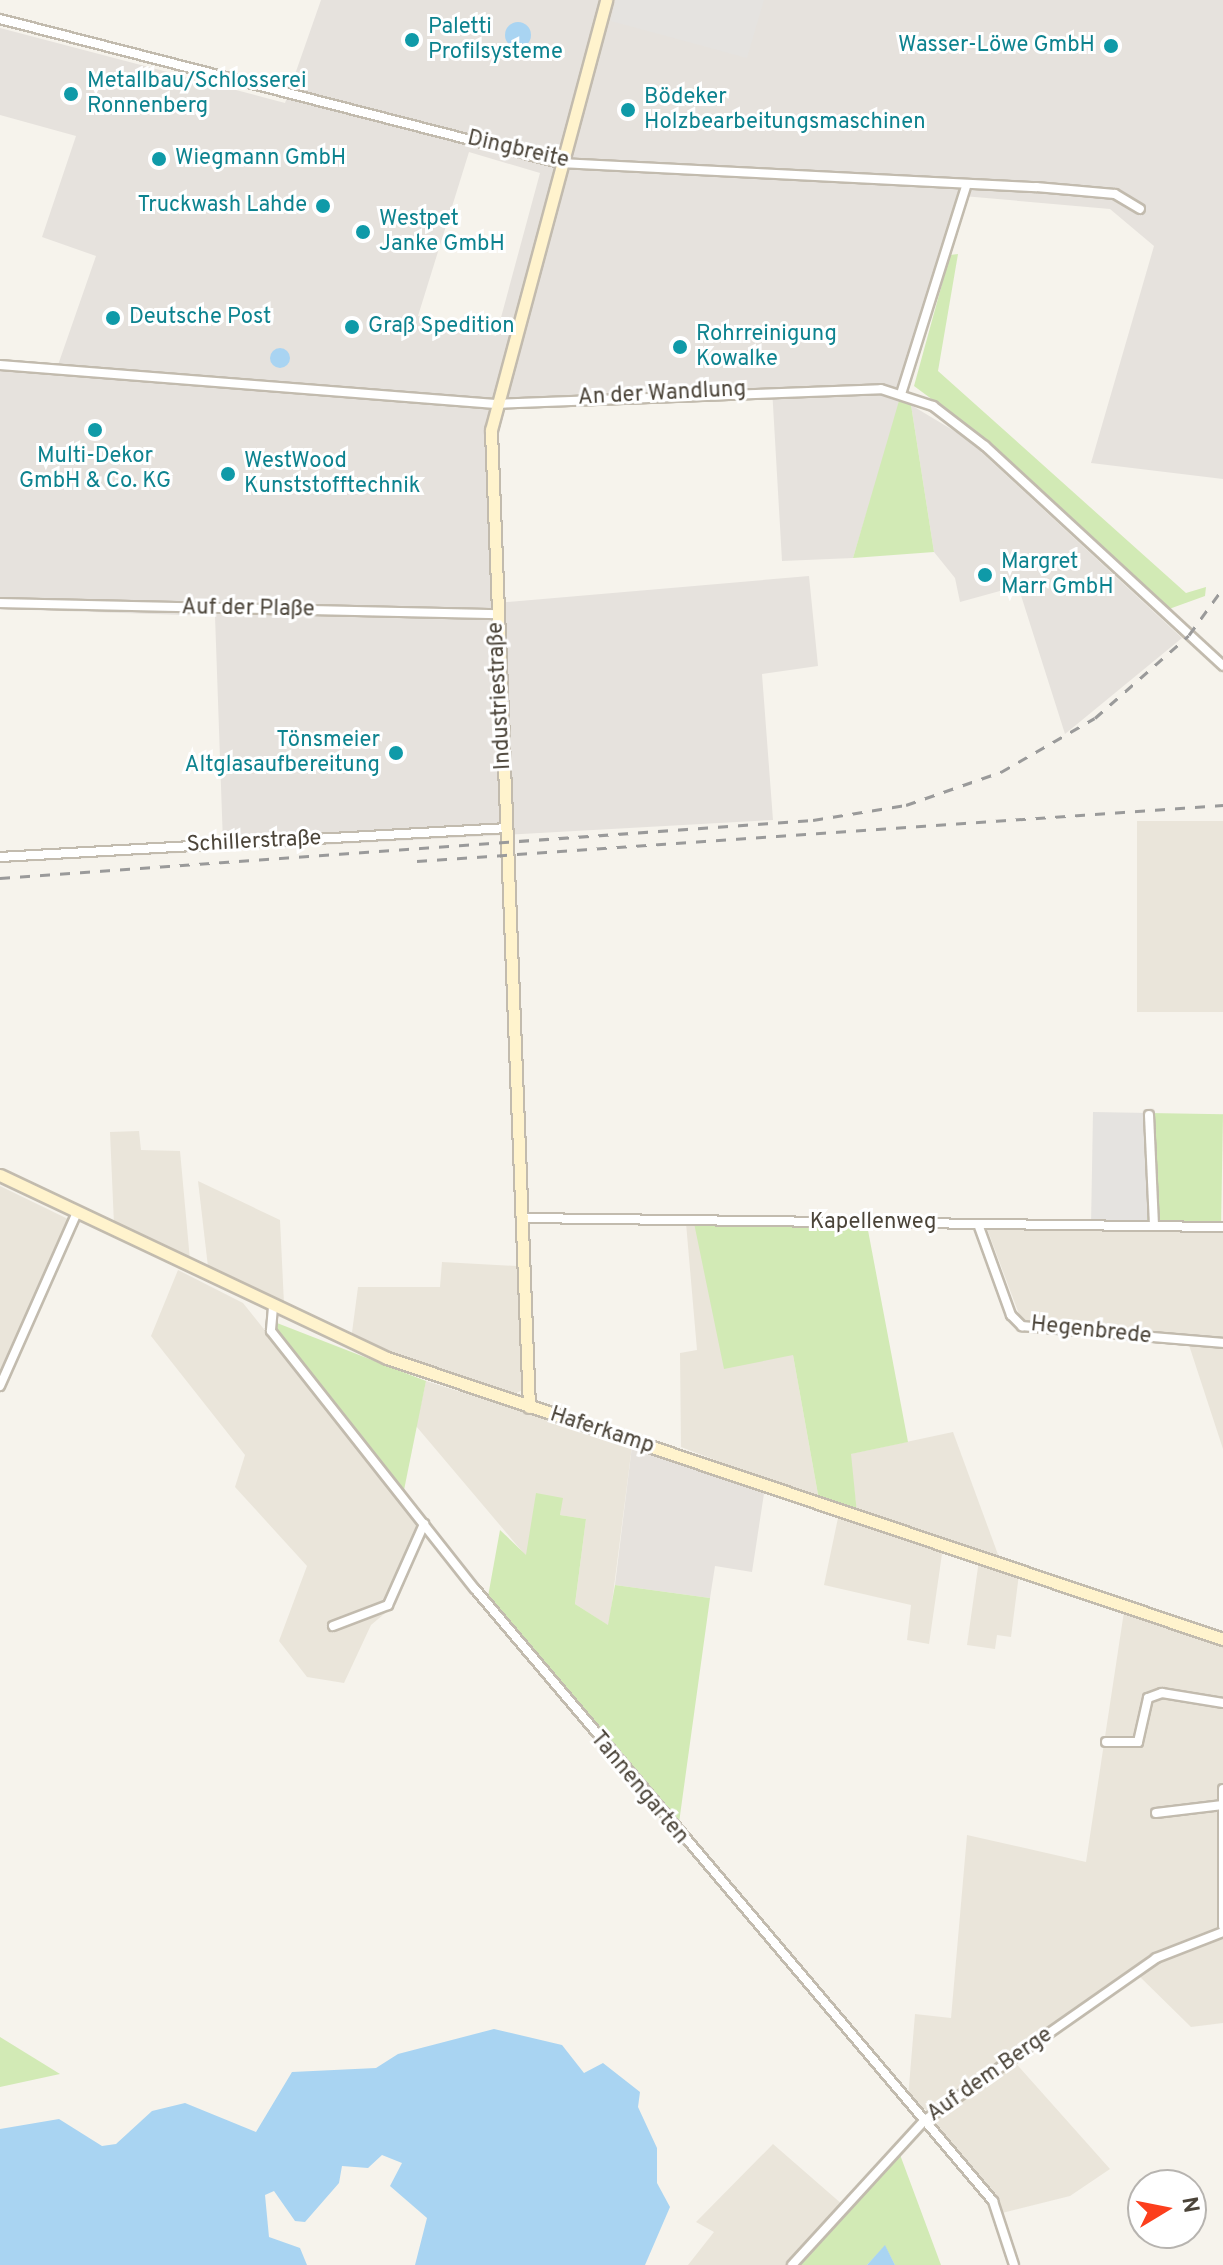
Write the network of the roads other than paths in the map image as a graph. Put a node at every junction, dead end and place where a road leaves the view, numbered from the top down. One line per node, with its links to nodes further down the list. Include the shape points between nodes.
1 (606, 0): 3 (street, Industriestraße)
2 (0, 19): 3 (street, Dingbreite)
3 (560, 163): 4 (street, Dingbreite); 8 (street, Industriestraße)
4 (967, 184): 5 (street, Dingbreite, via 1115,194); 7 (street)
5 (1140, 209)
6 (0, 365): 8 (street, An der Wandlung)
7 (901, 394): 8 (street, An der Wandlung, via 807,387); 11 (street, An der Wandlung, via 933,406 985,446)
8 (495, 404): 10 (street, Industriestraße)
9 (0, 603): 10 (street, Auf der Plaße)
10 (496, 614): 12 (street, Industriestraße)
11 (1223, 666)
12 (508, 828): 13 (street, Schillerstraße); 17 (street, Industriestraße)
13 (0, 857)
14 (1149, 1115): 19 (street)
15 (0, 1175): 16 (street, Haferkamp)
16 (77, 1212): 21 (street, Haferkamp); 23 (street)
17 (523, 1218): 18 (street, Kapellenweg); 24 (street, Industriestraße)
18 (978, 1224): 19 (street, Kapellenweg); 22 (street, Hegenbrede, via 1011,1315 1022,1326)
19 (1154, 1225): 20 (street, Kapellenweg)
20 (1223, 1227)
21 (273, 1307): 24 (street, Haferkamp, via 374,1353); 25 (street, Tannengarten, via 271,1331)
22 (1223, 1343)
23 (0, 1386)
24 (529, 1407): 27 (street, Haferkamp)
25 (424, 1524): 26 (street, via 388,1605); 35 (street, Tannengarten, via 576,1714)
26 (333, 1626)
27 (1223, 1639)
28 (1223, 1703): 29 (street, via 1162,1693 1148,1698 1138,1742)
29 (1106, 1742)
30 (1223, 1789): 31 (street)
31 (1222, 1806): 32 (street); 33 (street)
32 (1156, 1813)
33 (1223, 1926)
34 (1223, 1932): 35 (street, Auf dem Berge, via 1156,1958)
35 (925, 2120): 36 (street, Auf dem Berge); 37 (street, Tannengarten, via 993,2201)
36 (792, 2265)
37 (1014, 2265)

